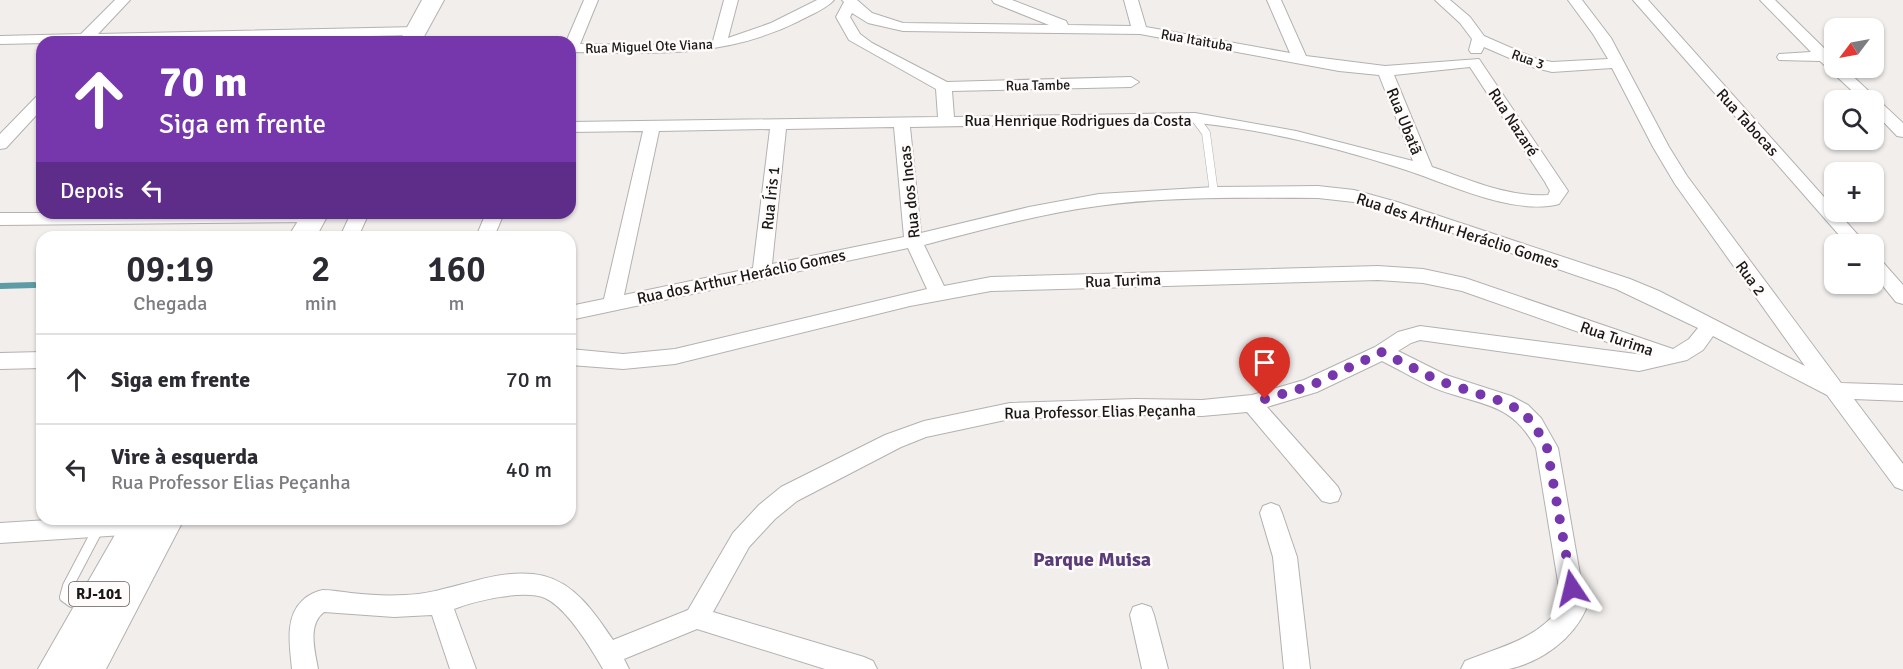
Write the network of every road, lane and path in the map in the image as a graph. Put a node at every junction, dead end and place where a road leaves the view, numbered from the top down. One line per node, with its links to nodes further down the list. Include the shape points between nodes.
1 (123, 0): 17 (street)
2 (433, 0): 18 (main road)
3 (450, 0): 19 (main road)
4 (591, 0): 20 (street)
5 (731, 0): 24 (street)
6 (827, 0): 24 (street, Rua Miguel Ote Viana, via 772,28)
7 (999, 0): 15 (street)
8 (1131, 0): 16 (street)
9 (1274, 0): 28 (street)
10 (1442, 0): 21 (street, via 1466,20)
11 (1575, 0): 31 (street, Rua 2)
12 (1640, 0): 54 (street, Rua Tabocas)
13 (1767, 0): 26 (street)
14 (850, 1): 15 (street, Rua Itaituba, via 861,15 903,27); 35 (street, via 843,16 854,37)
15 (1072, 28): 16 (street, Rua Itaituba)
16 (1140, 30): 28 (street, Rua Itaituba)
17 (97, 36)
18 (419, 36)
19 (420, 36)
20 (576, 36)
21 (1479, 39): 29 (street); 31 (street, Rua 3, via 1533,63 1552,67)
22 (0, 40): 23 (street)
23 (36, 40)
24 (719, 44): 25 (street, Rua Miguel Ote Viana)
25 (576, 48)
26 (1824, 55)
27 (1784, 57): 30 (street)
28 (1300, 58): 32 (street, Rua Itaituba)
29 (1474, 62): 32 (street, Rua Itaituba); 48 (street, Rua Nazaré)
30 (1824, 62)
31 (1616, 63): 68 (street, Rua 2, via 1680,178 1801,348)
32 (1384, 71): 47 (street, Rua Ubatã)
33 (1847, 78): 36 (street)
34 (1131, 82): 35 (street, Rua Tambe)
35 (944, 87): 40 (street)
36 (1860, 90)
37 (36, 106): 46 (street)
38 (1884, 114): 45 (street)
39 (1195, 118): 40 (street, Rua Henrique Rodrigues da Costa); 47 (street, Rua Henrique Rodrigues da Costa, via 1294,134); 49 (lane, via 1206,133)
40 (946, 121): 41 (street, Rua Henrique Rodrigues da Costa)
41 (902, 122): 42 (street, Rua Henrique Rodrigues da Costa); 55 (street, Rua dos Incas)
42 (778, 125): 43 (street, Rua Henrique Rodrigues da Costa); 56 (street, Rua Íris 1)
43 (652, 126): 44 (street, Rua Henrique Rodrigues da Costa); 60 (street)
44 (576, 127)
45 (1903, 132)
46 (0, 144)
47 (1425, 170): 48 (street, Rua Henrique Rodrigues da Costa, via 1541,203 1553,200 1558,191)
48 (1553, 181)
49 (1214, 193): 55 (street, Rua des Arthur Heráclio Gomes, via 1099,200); 62 (street, Rua des Arthur Heráclio Gomes, via 1318,192 1354,196 1623,284)
50 (36, 218): 51 (street)
51 (0, 219)
52 (265, 219): 53 (street)
53 (317, 223)
54 (1848, 234)
55 (913, 242): 56 (street, Rua dos Arthur Heráclio Gomes); 58 (street, Rua dos Incas)
56 (762, 271): 60 (street, Rua dos Arthur Heráclio Gomes)
57 (1884, 275): 59 (street)
58 (938, 292): 64 (street, Rua Turima, via 991,284 1294,274 1423,276 1465,285); 65 (street, Rua Turima, via 675,358 627,363)
59 (1903, 297)
60 (613, 303): 61 (street, Rua dos Arthur Heráclio Gomes)
61 (576, 312)
62 (1709, 326): 64 (street, Rua Professor Elias Peçanha, via 1701,342); 68 (street, Rua des Arthur Heráclio Gomes)
63 (1382, 352): 64 (street, Rua Professor Elias Peçanha, via 1405,337 1420,333 1639,363); 70 (street, Rua Professor Elias Peçanha, via 1310,386); 91 (street, via 1439,381 1521,411 1534,424 1547,448 1574,609 1559,630 1532,650)
64 (1673, 357)
65 (576, 358)
66 (36, 360): 67 (street)
67 (0, 361)
68 (1837, 391): 69 (street); 71 (street, Rua 2)
69 (1903, 393)
70 (1252, 403): 72 (street); 82 (street, Rua Professor Elias Peçanha, via 1202,408 1010,411 913,433 789,494 767,512 741,540)
71 (1903, 481)
72 (1330, 494)
73 (1271, 513): 90 (street, via 1286,557)
74 (110, 525): 77 (street)
75 (146, 525): 80 (main road, RJ-101)
76 (147, 525): 85 (main road, RJ-101)
77 (100, 526): 78 (street); 80 (lane, via 65,597 72,602)
78 (0, 533)
79 (440, 603): 83 (street, via 488,590 546,587 565,599); 86 (street, via 384,607 322,601 309,607 301,632); 87 (street)
80 (94, 604): 84 (main road, RJ-101)
81 (1142, 615): 89 (street)
82 (698, 618): 83 (street); 88 (street)
83 (612, 661)
84 (57, 669)
85 (86, 669)
86 (305, 669)
87 (463, 669)
88 (864, 669)
89 (1155, 669)
90 (1297, 669)
91 (1474, 669)

